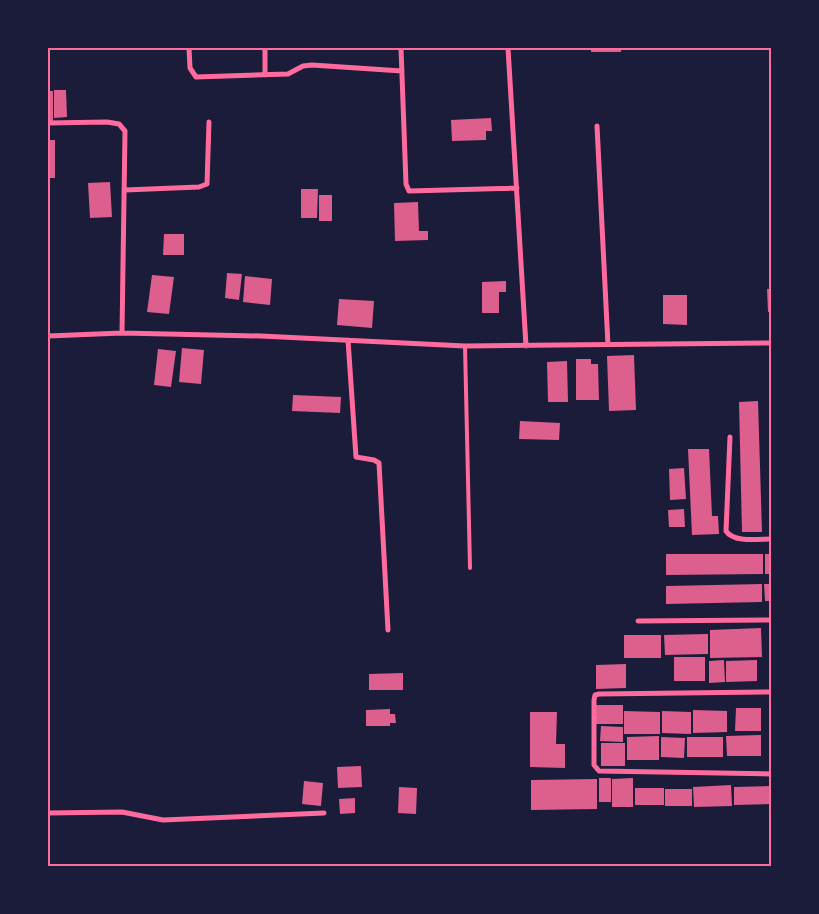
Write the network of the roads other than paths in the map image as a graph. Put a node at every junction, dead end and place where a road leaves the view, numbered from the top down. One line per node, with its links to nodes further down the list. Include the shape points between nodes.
1 (189, 48): 6 (street, via 190,68 196,76)
2 (265, 48): 6 (street)
3 (400, 48): 5 (street)
4 (508, 48): 10 (street)
5 (402, 71): 6 (street, via 312,65 302,66 288,74); 10 (street, via 406,184 409,191)
6 (265, 74)
7 (209, 122): 11 (street, via 207,184)
8 (48, 123): 11 (street, via 119,124 125,131)
9 (597, 126): 16 (street)
10 (517, 188): 18 (street)
11 (125, 190): 12 (street)
12 (122, 333): 13 (street); 14 (street)
13 (48, 336)
14 (348, 340): 17 (street); 24 (street, via 356,457 379,463)
15 (772, 343): 16 (street)
16 (608, 345): 18 (street)
17 (465, 346): 18 (street); 21 (lane)
18 (526, 346)
19 (730, 437): 20 (street, via 726,531 735,538)
20 (772, 539)
21 (470, 568)
22 (772, 620): 23 (street)
23 (638, 621)
24 (388, 630)
25 (772, 692): 26 (street, via 599,694 594,700 594,765 599,771)
26 (772, 774)
27 (48, 813): 28 (street, via 122,812 163,820)
28 (324, 813)

